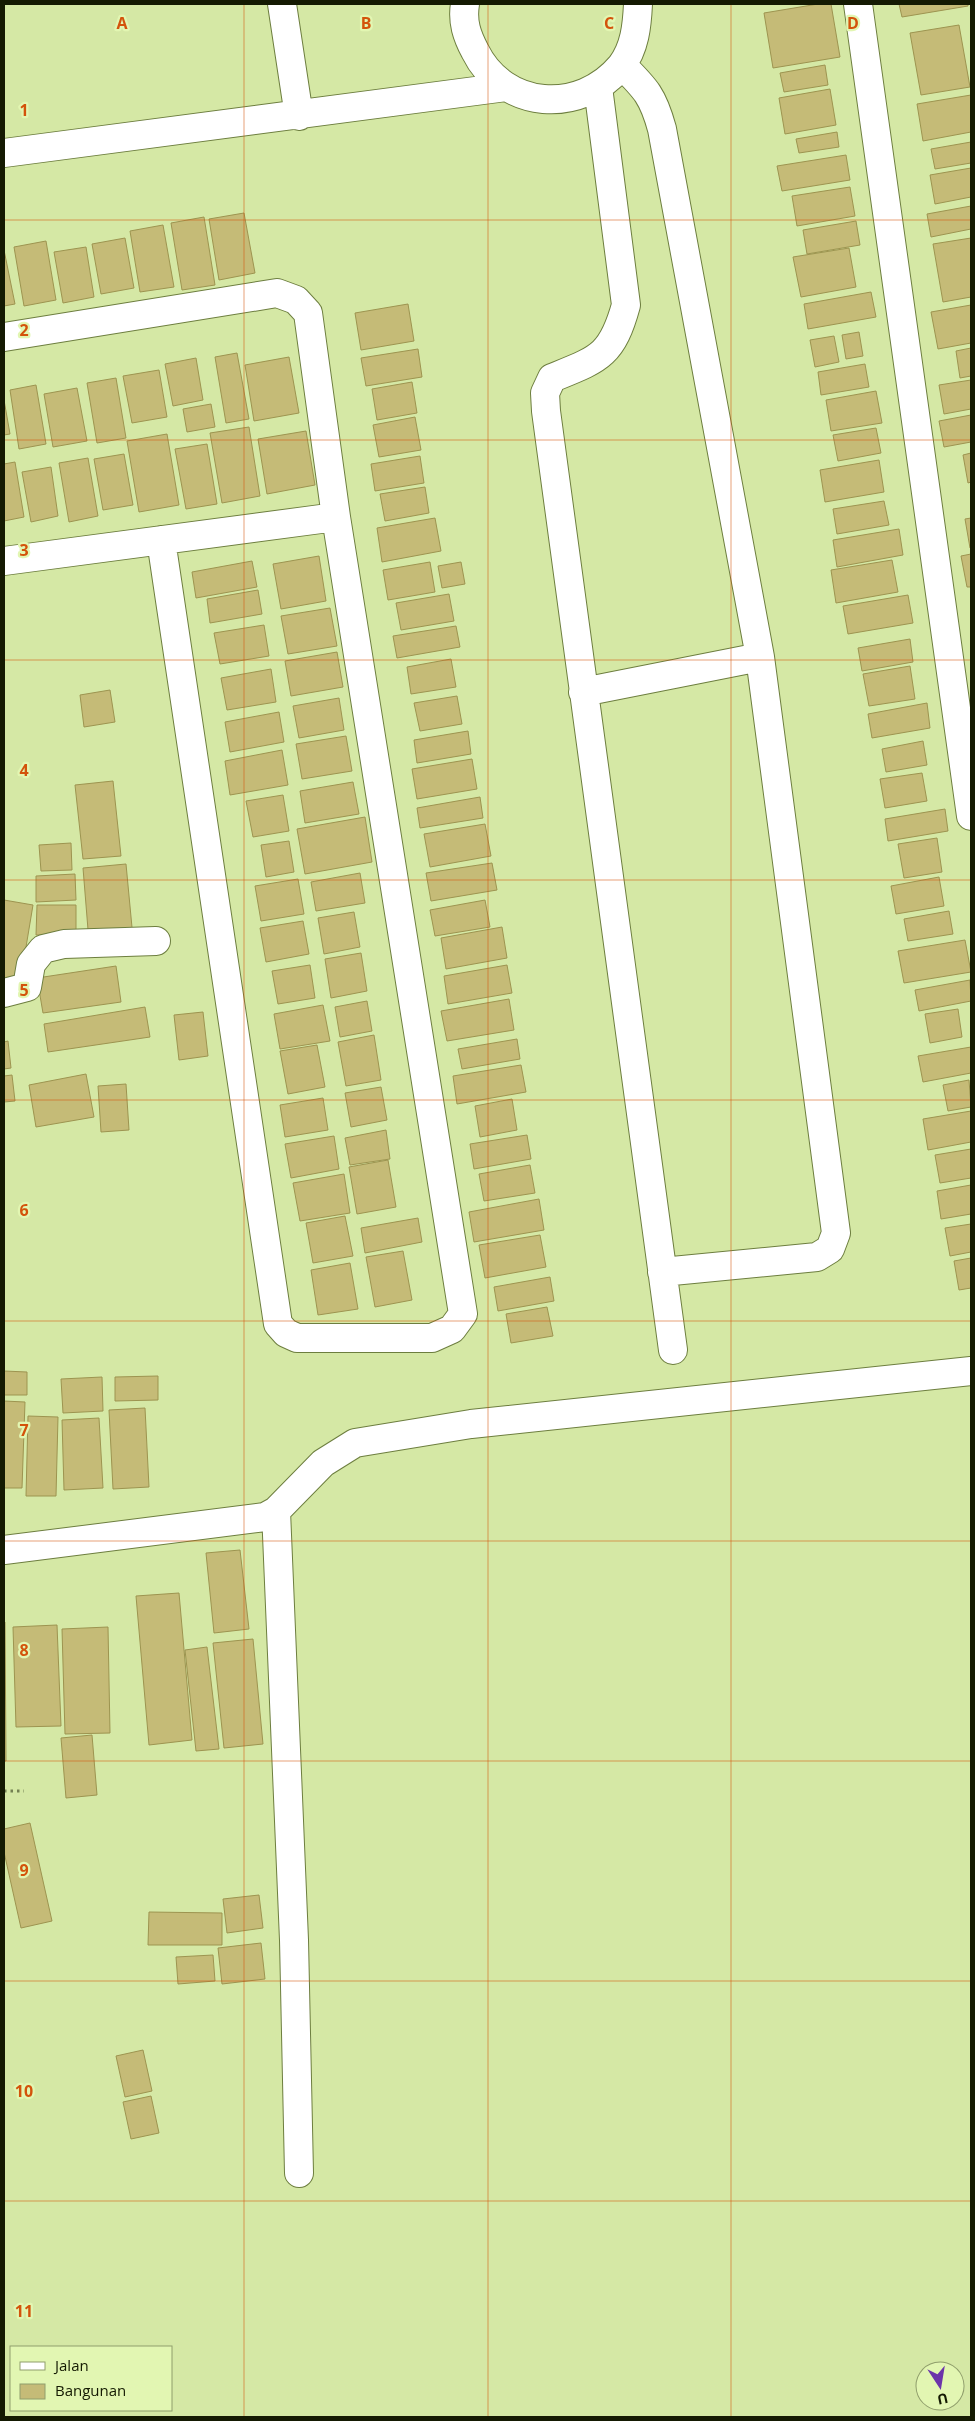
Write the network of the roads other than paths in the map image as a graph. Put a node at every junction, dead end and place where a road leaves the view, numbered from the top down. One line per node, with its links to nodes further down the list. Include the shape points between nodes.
1 (282, 4): 8 (street)
2 (465, 4): 7 (street, via 464,22 468,38 482,67)
3 (639, 4): 5 (street, via 636,36)
4 (858, 4): 16 (street)
5 (622, 65): 6 (street); 14 (street, via 655,103 662,129)
6 (598, 87): 7 (street, via 568,99 536,99); 15 (street, via 626,305 610,346 592,362 552,378 545,393)
7 (506, 88): 8 (street)
8 (299, 116): 9 (street)
9 (4, 153)
10 (4, 337): 11 (street, via 277,293 296,300 308,313)
11 (336, 517): 12 (street); 12 (street, via 463,1314 452,1329 432,1338 297,1338 278,1324)
12 (161, 540): 13 (street)
13 (4, 561)
14 (760, 657): 15 (street); 19 (street, via 836,1233 830,1249 817,1257)
15 (583, 692): 19 (street)
16 (971, 816)
17 (156, 941): 18 (street, via 64,944 43,949 32,964 27,987)
18 (4, 993)
19 (662, 1272): 20 (street)
20 (673, 1350)
21 (971, 1371): 22 (street, via 471,1424 355,1443 322,1462)
22 (276, 1512): 23 (street, via 252,1520); 24 (street, via 294,1940)
23 (4, 1550)
24 (299, 2173)

